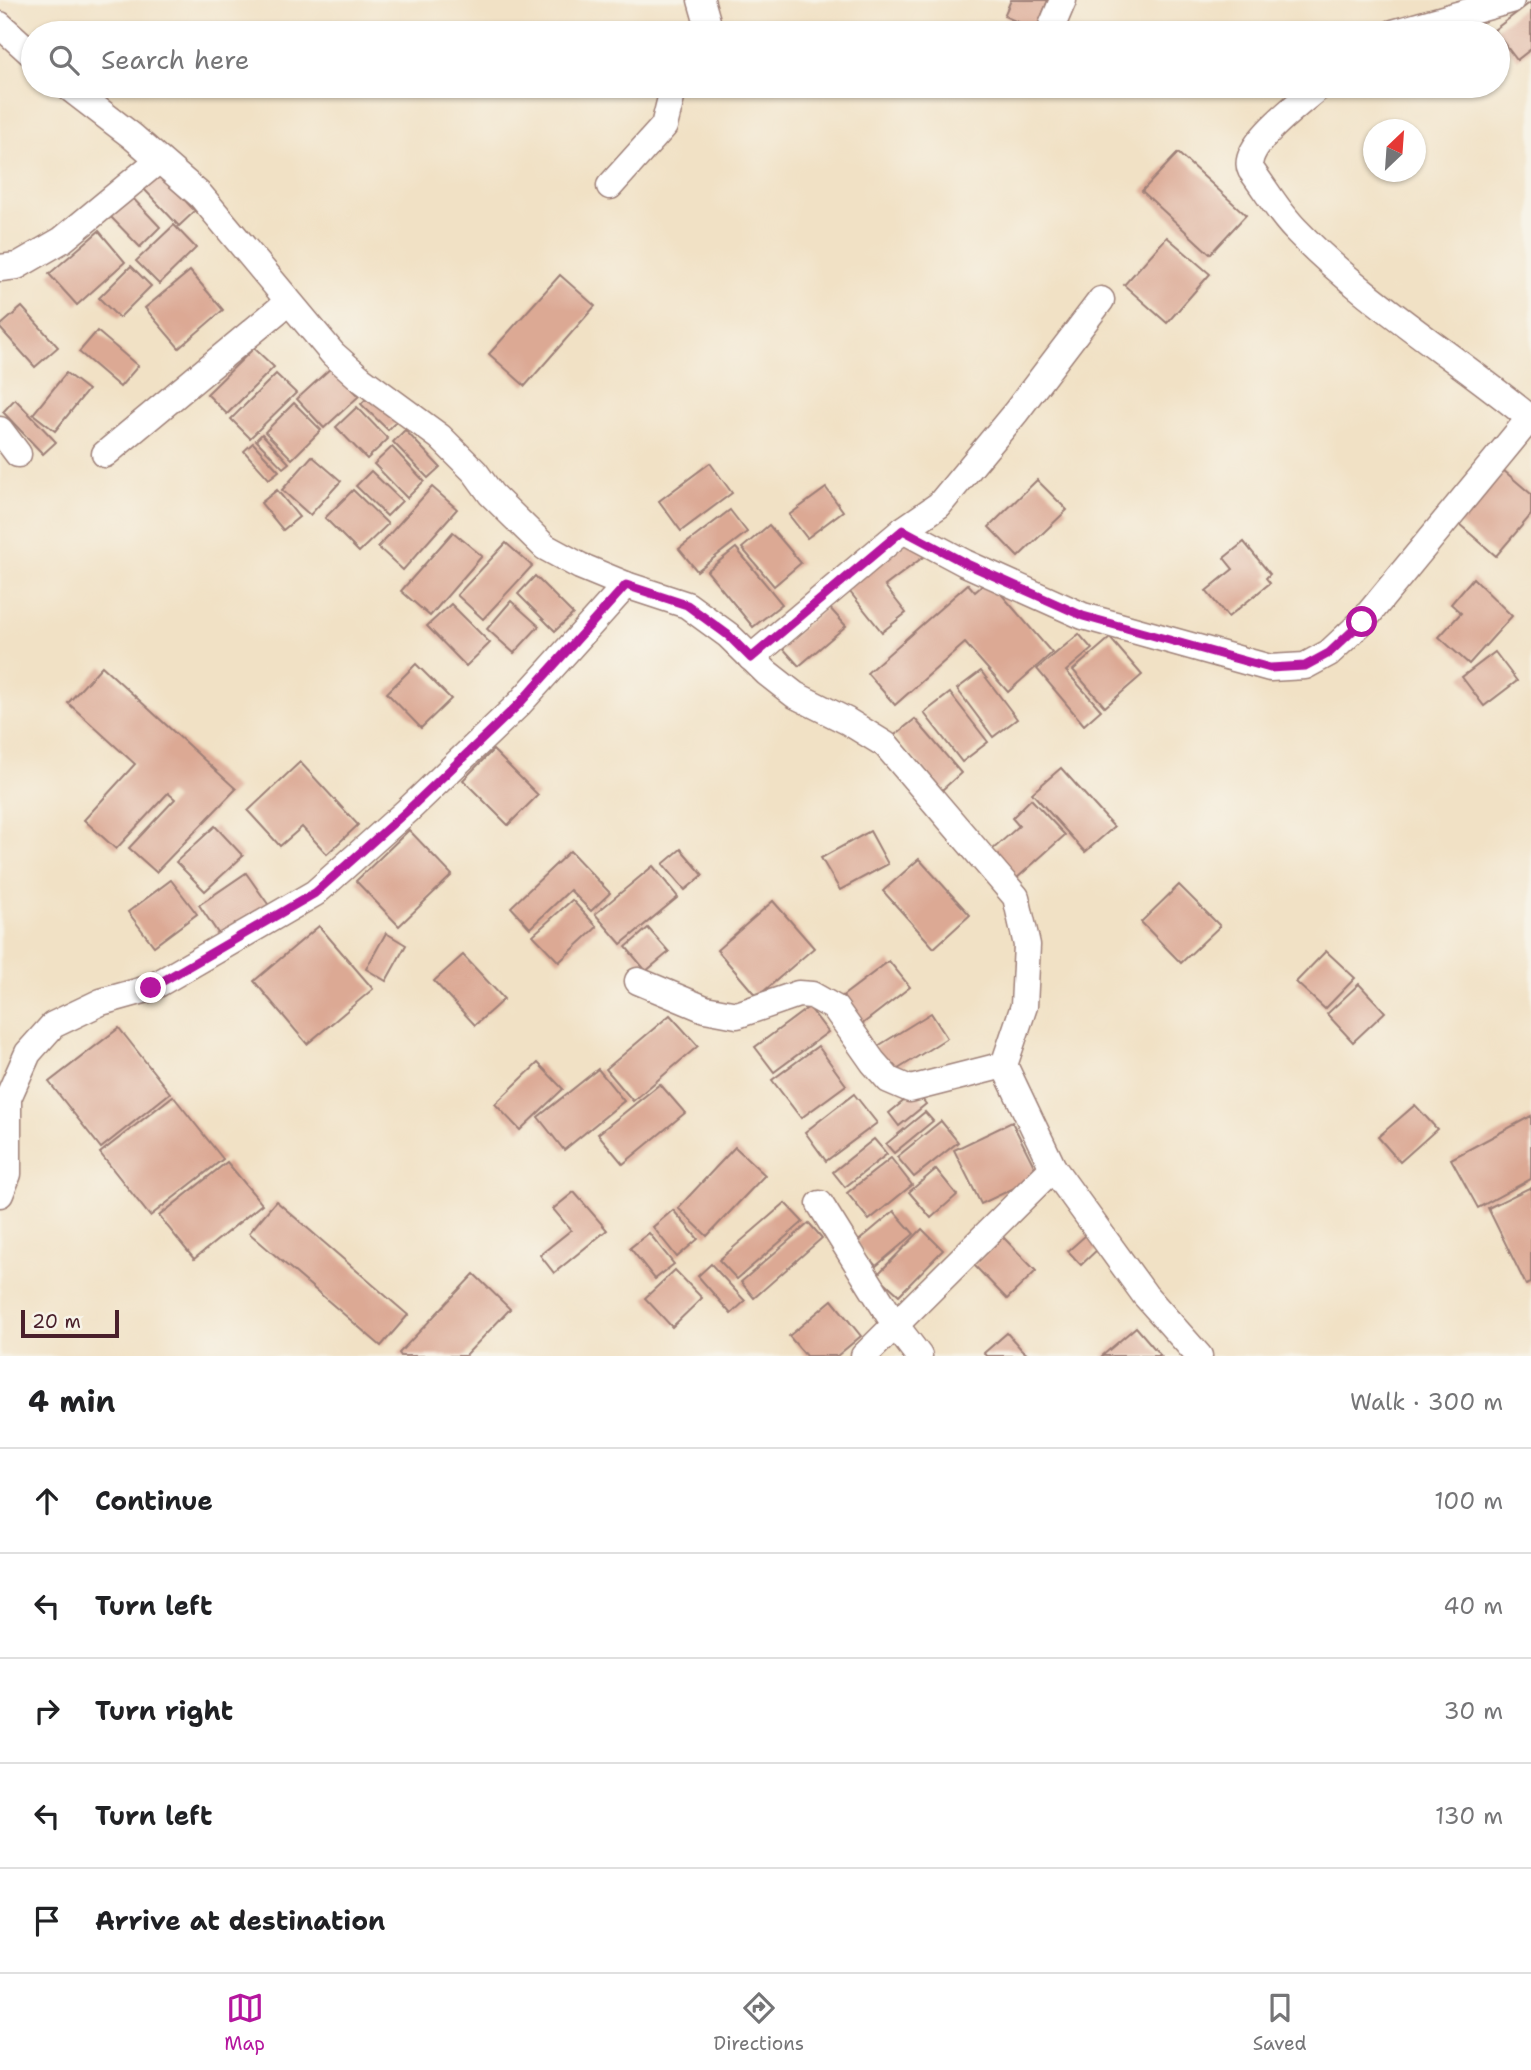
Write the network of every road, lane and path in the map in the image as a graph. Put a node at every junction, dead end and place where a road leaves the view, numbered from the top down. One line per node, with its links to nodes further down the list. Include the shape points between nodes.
1 (701, 0): 4 (street)
2 (1063, 0): 5 (street)
3 (1511, 0): 6 (street)
4 (707, 21)
5 (1054, 21)
6 (1436, 21)
7 (0, 25): 8 (street)
8 (21, 44)
9 (82, 98): 12 (street)
10 (671, 98): 13 (street, via 664,126)
11 (1306, 98): 17 (street, via 1263,136 1249,158 1251,170 1295,230 1390,313)
12 (159, 160): 14 (street, via 62,240 17,266); 16 (street, via 201,196)
13 (610, 186)
14 (0, 268)
15 (1101, 300): 21 (street, via 939,505)
16 (288, 302): 20 (street); 22 (street, via 333,354 440,438 545,547)
17 (1530, 419): 21 (street, via 1362,622 1329,653 1305,666 1270,668 1083,616)
18 (0, 430): 19 (street)
19 (18, 454)
20 (105, 454)
21 (903, 530): 23 (street)
22 (626, 585): 23 (street, via 687,605); 26 (street, via 519,704 315,893 151,988 101,1002 53,1025 28,1053)
23 (751, 658): 25 (street, via 795,695 886,745 1016,897 1027,945 1024,1006)
24 (638, 981): 25 (street, via 705,1009 737,1015 798,994 812,995 835,1008 889,1080 910,1089)
25 (1004, 1065): 27 (street)
26 (4, 1098): 28 (street, via 8,1174)
27 (1054, 1168): 30 (street); 33 (street, via 1145,1295)
28 (0, 1194)
29 (820, 1204): 30 (street)
30 (896, 1326): 31 (street); 32 (street)
31 (864, 1356)
32 (919, 1356)
33 (1199, 1356)

